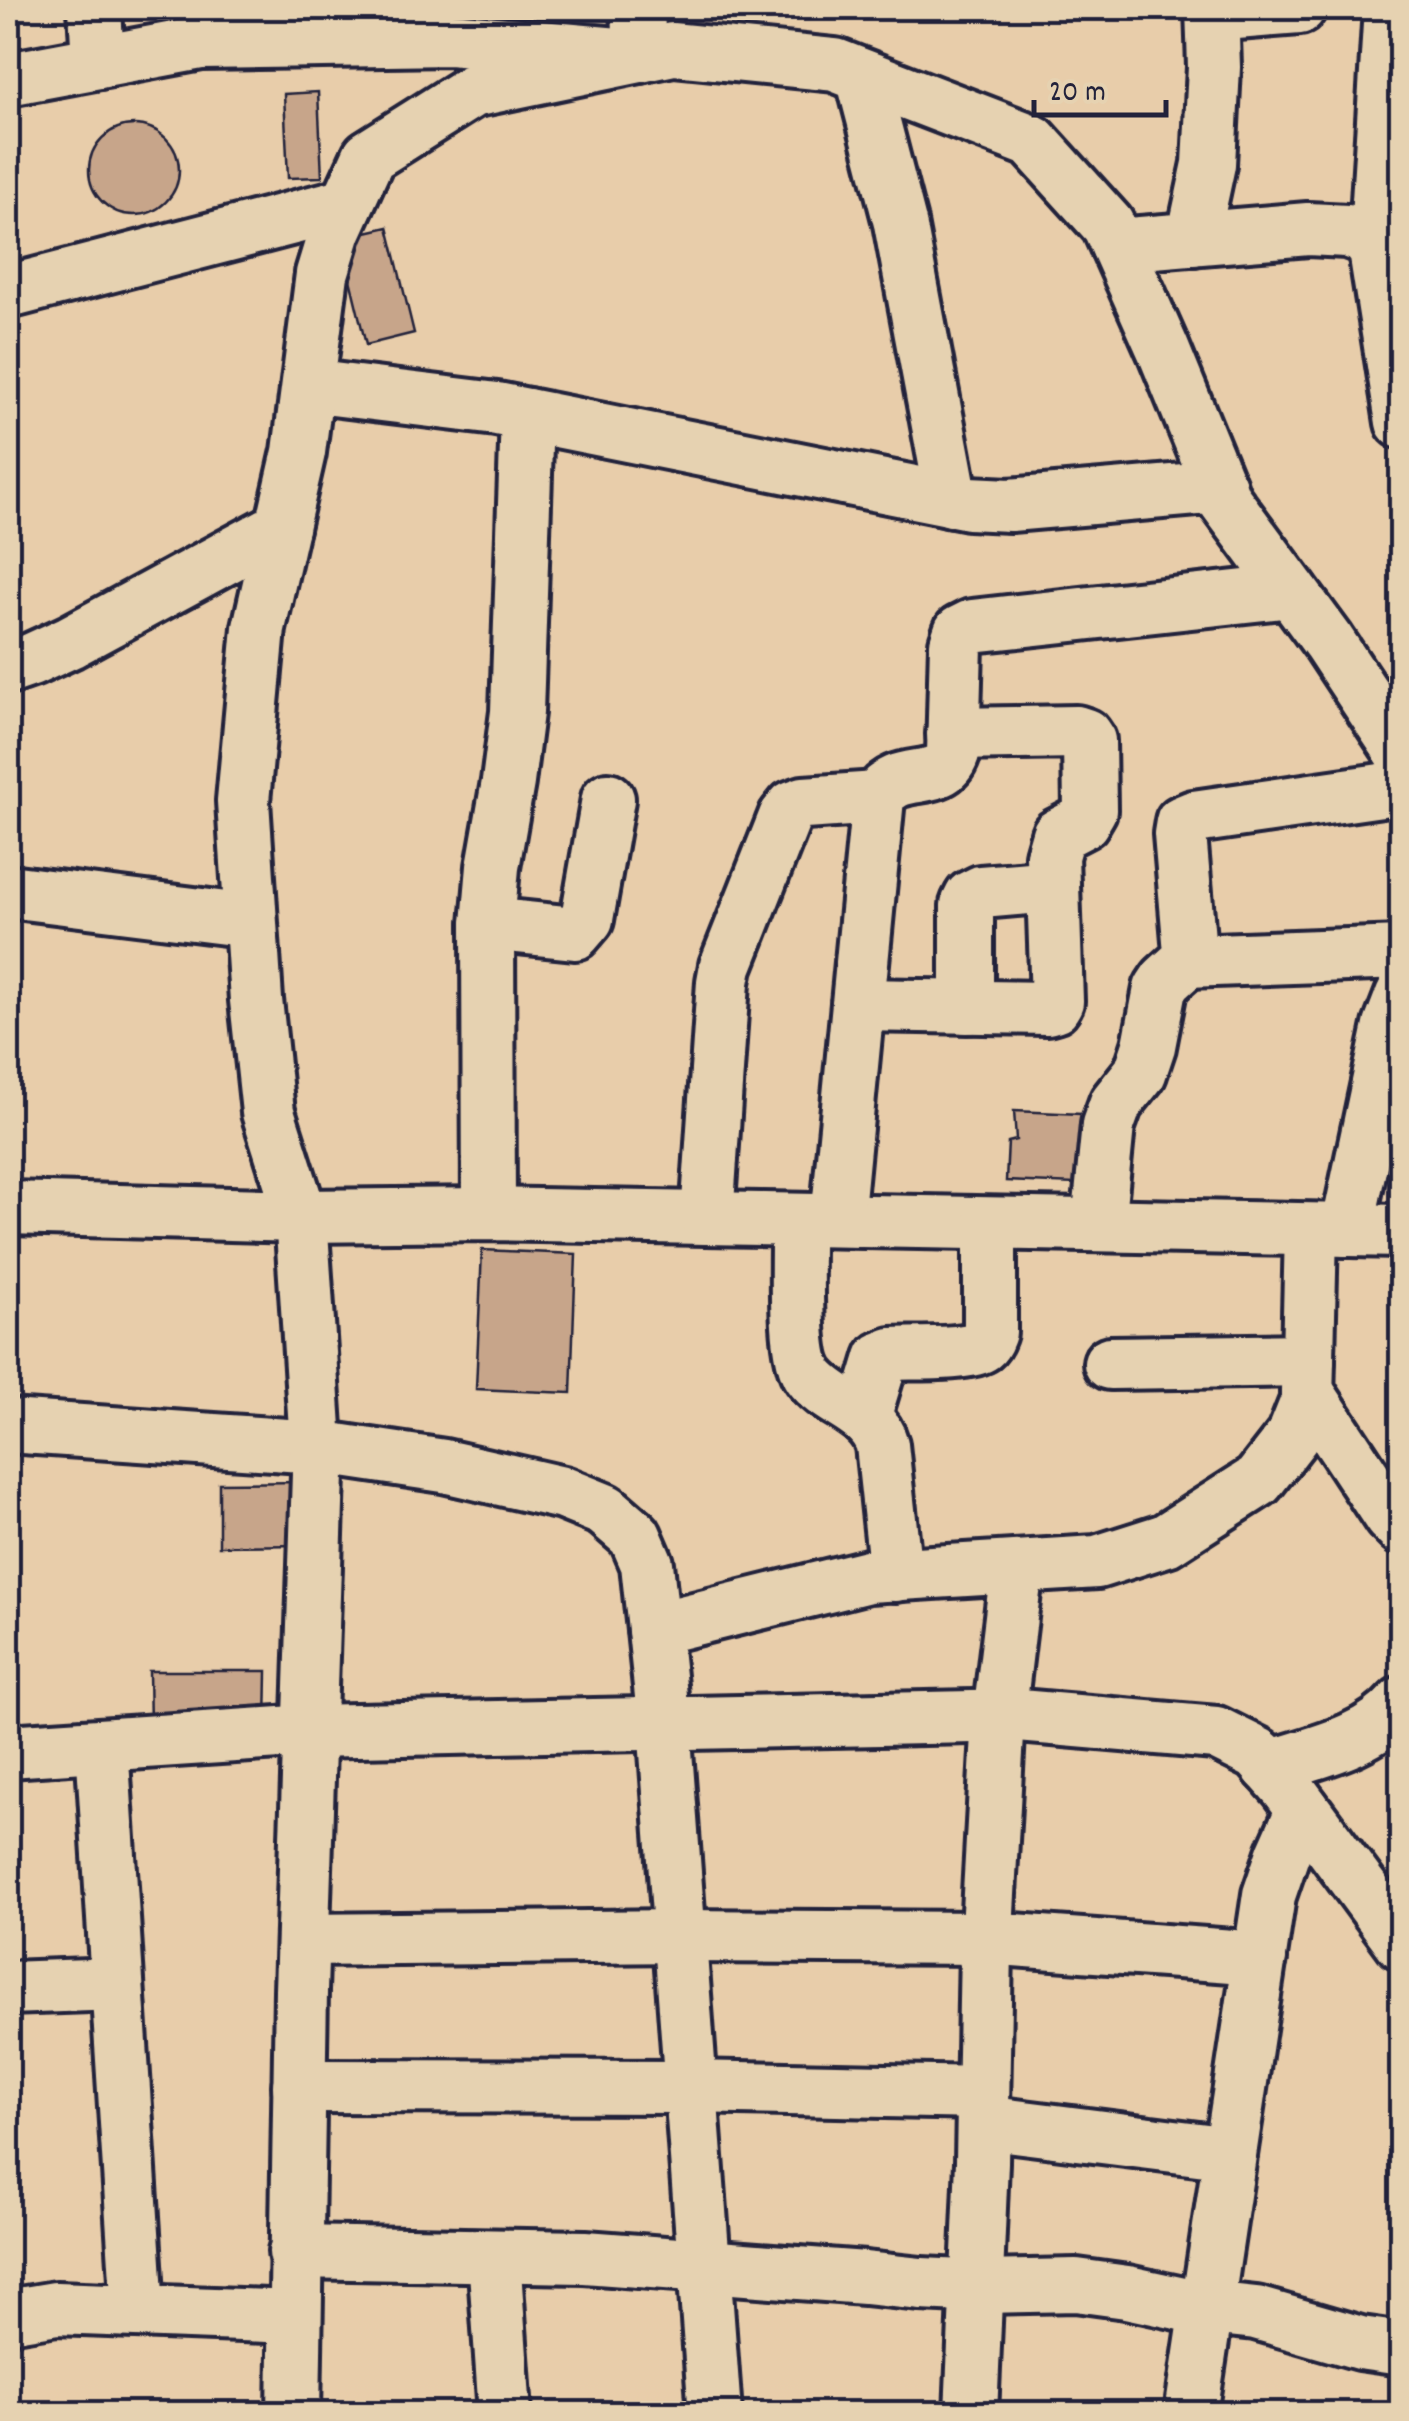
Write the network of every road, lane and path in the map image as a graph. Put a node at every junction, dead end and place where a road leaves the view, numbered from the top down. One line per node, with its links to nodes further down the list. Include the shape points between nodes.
1 (94, 8): 7 (street)
2 (1299, 8): 4 (street)
3 (1390, 8): 13 (street)
4 (1212, 11): 11 (street, via 1209,164)
5 (235, 25): 6 (street, via 450,39); 7 (street, via 200,43)
6 (639, 32): 8 (street, via 673,49 835,66); 10 (street, via 472,91 369,156)
7 (98, 62): 9 (street)
8 (862, 76): 12 (street, via 1032,141 1108,225); 19 (street, via 900,223)
9 (8, 79)
10 (347, 204): 14 (street); 15 (street, via 322,274)
11 (1193, 239): 12 (street); 13 (street, via 1348,231)
12 (1117, 246): 18 (street)
13 (1375, 250): 17 (street)
14 (8, 292)
15 (308, 386): 16 (street); 20 (street)
16 (527, 415): 19 (street); 30 (street, via 517,712)
17 (1402, 422)
18 (1220, 487): 19 (street, via 1010,506); 21 (street)
19 (952, 500)
20 (282, 527): 22 (street, via 70,642); 29 (street, via 258,628 243,801)
21 (1291, 592): 23 (street, via 972,626 956,644); 24 (street)
22 (8, 668)
23 (954, 734): 25 (street, via 948,766 896,780); 27 (street, via 1076,732 1089,742 1090,810 1083,822 1058,835)
24 (1400, 754): 32 (street, via 1182,822)
25 (878, 798): 34 (street); 39 (street, via 804,803 786,817 726,966)
26 (608, 800): 30 (street, via 583,926 565,933)
27 (1053, 886): 35 (street, via 971,896); 35 (street, via 1054,1006)
28 (8, 891): 29 (street)
29 (250, 921): 38 (street, via 268,1112)
30 (488, 924): 37 (street)
31 (1402, 952): 32 (street)
32 (1187, 962): 42 (street, via 1160,989 1140,1073 1108,1125)
33 (1402, 995): 43 (street)
34 (858, 1005): 35 (street); 40 (street)
35 (967, 1007)
36 (8, 1208): 38 (street)
37 (489, 1214): 38 (street); 39 (street)
38 (301, 1216): 49 (street)
39 (707, 1218): 40 (street)
40 (817, 1220): 41 (street); 47 (street, via 799,1334 804,1364 818,1385)
41 (990, 1224): 42 (street); 47 (street, via 986,1341 962,1351 882,1358)
42 (1098, 1226): 43 (street)
43 (1329, 1230): 44 (street); 46 (street)
44 (1402, 1231)
45 (1110, 1362): 46 (street)
46 (1307, 1376): 50 (street); 51 (street, via 1307,1401 1293,1436 1258,1481 1166,1540 1097,1562)
47 (864, 1418): 52 (street, via 882,1444)
48 (8, 1426): 49 (street)
49 (317, 1446): 53 (street, via 478,1474 605,1510 635,1536 647,1564); 57 (street)
50 (1402, 1528)
51 (1017, 1567): 52 (street); 55 (street)
52 (896, 1575): 53 (street, via 832,1584)
53 (654, 1629): 56 (street)
54 (1402, 1703): 60 (street, via 1371,1730)
55 (999, 1717): 56 (street); 60 (street, via 1216,1733); 64 (street)
56 (664, 1724): 57 (street); 63 (street)
57 (310, 1731): 58 (street); 65 (street)
58 (102, 1745): 59 (street); 67 (street)
59 (8, 1751)
60 (1270, 1767): 61 (street)
61 (1303, 1810): 62 (street); 66 (street, via 1268,1896)
62 (1397, 1927)
63 (679, 1936): 64 (street); 65 (street); 70 (street)
64 (987, 1938): 66 (street); 71 (street)
65 (303, 1940): 69 (street)
66 (1260, 1958): 72 (street)
67 (117, 1984): 68 (street); 78 (street)
68 (8, 1988)
69 (298, 2086): 70 (street); 73 (street)
70 (690, 2087): 71 (street); 75 (street)
71 (983, 2108): 72 (street); 76 (street)
72 (1230, 2152): 77 (street)
73 (295, 2252): 74 (street); 80 (street)
74 (494, 2256): 75 (street); 83 (street)
75 (702, 2266): 76 (street); 84 (street)
76 (975, 2286): 77 (street, via 1076,2285); 85 (street)
77 (1208, 2308): 81 (street, via 1256,2312 1360,2343); 86 (street)
78 (138, 2311): 79 (street, via 56,2308); 80 (street)
79 (8, 2316)
80 (294, 2317): 82 (street)
81 (1402, 2348)
82 (294, 2414)
83 (505, 2414)
84 (715, 2414)
85 (971, 2414)
86 (1190, 2414)

